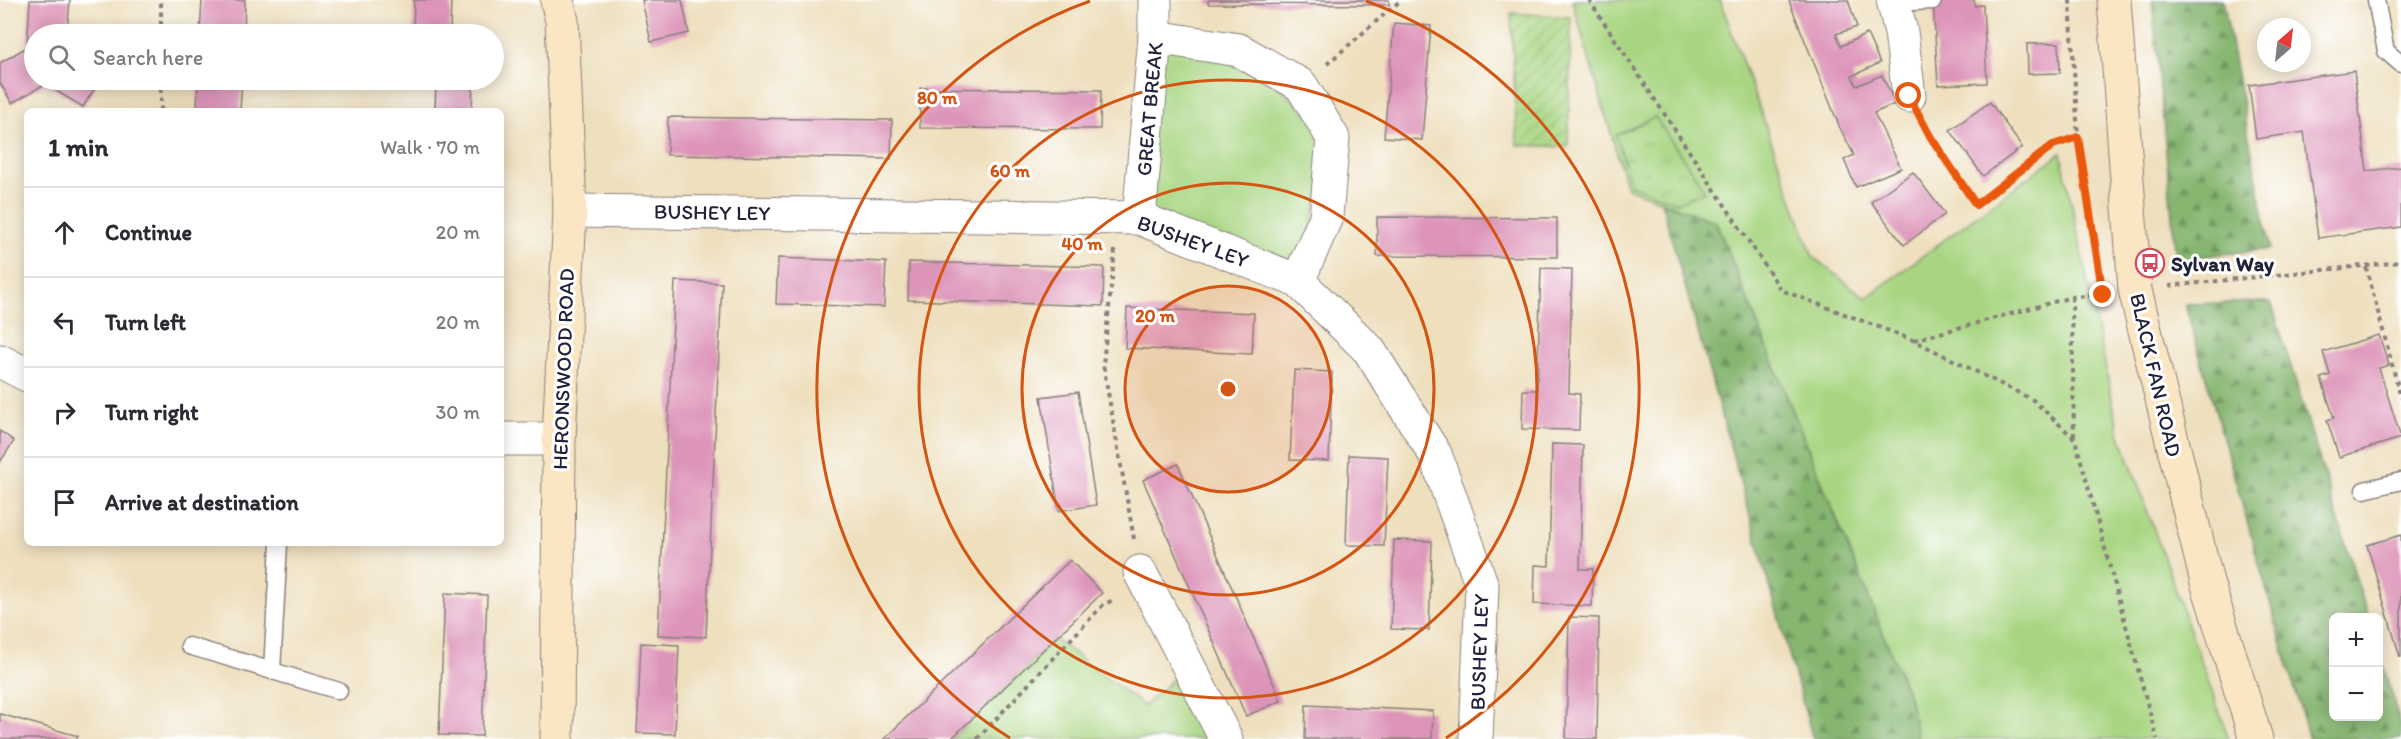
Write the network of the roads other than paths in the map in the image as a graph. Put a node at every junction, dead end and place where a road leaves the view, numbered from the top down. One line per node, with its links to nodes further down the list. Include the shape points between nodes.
1 (557, 0): 10 (main road, HERONSWOOD ROAD, via 562,21)
2 (1155, 0): 7 (street, GREAT BREAK)
3 (2114, 0): 27 (main road, BLACK FAN ROAD, via 2135,290 2206,582)
4 (2376, 0): 8 (lane, via 2386,51)
5 (1933, 1): 6 (lane)
6 (1893, 2): 9 (street)
7 (1155, 37): 11 (street, GREAT BREAK); 12 (street, via 1239,50 1301,85 1333,138 1326,217)
8 (2401, 64)
9 (1909, 96)
10 (570, 211): 11 (street, BUSHEY LEY); 16 (main road, HERONSWOOD ROAD)
11 (1128, 218): 12 (street, BUSHEY LEY)
12 (1298, 282): 26 (street, BUSHEY LEY, via 1369,350 1434,454 1482,586)
13 (0, 361): 14 (street)
14 (24, 373)
15 (504, 439): 16 (street)
16 (559, 439): 24 (main road, HERONSWOOD ROAD)
17 (2401, 481): 18 (lane)
18 (2364, 490)
19 (279, 546): 22 (lane)
20 (1143, 577): 25 (street)
21 (189, 646): 22 (lane)
22 (272, 670): 23 (lane)
23 (339, 691)
24 (556, 739)
25 (1226, 739)
26 (1476, 739)
27 (2256, 739)

